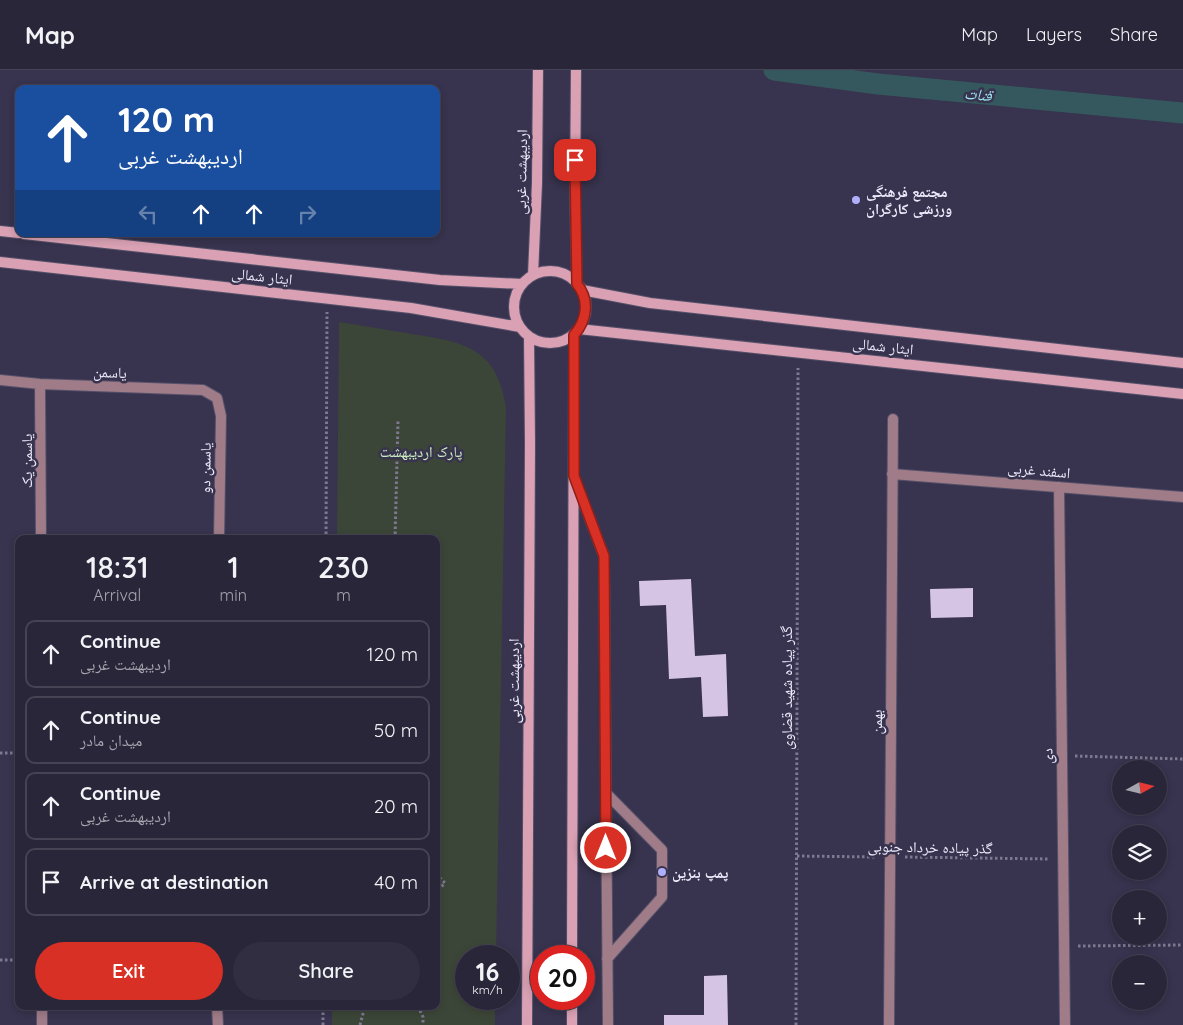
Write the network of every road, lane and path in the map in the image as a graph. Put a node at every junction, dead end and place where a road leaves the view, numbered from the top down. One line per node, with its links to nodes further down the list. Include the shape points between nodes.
1 (538, 70): 7 (main road, اردیبهشت غربی)
2 (576, 70): 9 (main road, via 575,196)
3 (0, 231): 4 (main road)
4 (15, 233)
5 (51, 237): 8 (main road, ایثار شمالی, via 440,280)
6 (0, 262): 10 (main road, ایثار شمالی)
7 (533, 275): 8 (main road); 9 (main road, via 544,271 556,272 568,276)
8 (522, 284): 11 (main road, via 513,306)
9 (580, 287): 12 (main road, via 586,310); 15 (main road, ایثار شمالی, via 650,303)
10 (328, 299): 11 (main road, ایثار شمالی, via 411,308); 28 (path)
11 (520, 328): 13 (main road)
12 (576, 332): 13 (main road, via 556,343 546,344); 14 (main road, ایثار شمالی); 23 (main road)
13 (528, 337): 57 (main road, اردیبهشت غربی)
14 (798, 351): 18 (main road, ایثار شمالی); 35 (path, گذر پیاده شهید قضاوی)
15 (1183, 363)
16 (0, 380): 17 (street, یاسمن)
17 (40, 384): 19 (street, یاسمن, via 203,390); 26 (street, یاسمن یک)
18 (1183, 394)
19 (217, 398): 27 (street, یاسمن دو, via 221,416)
20 (893, 419): 22 (street, بهمن)
21 (398, 421): 29 (path)
22 (892, 474): 24 (street, اسفند غربی); 36 (street, بهمن)
23 (574, 476): 34 (street, via 604,556); 40 (main road)
24 (1059, 487): 25 (street, اسفند غربی); 32 (street, دی)
25 (1183, 497)
26 (41, 535)
27 (219, 535)
28 (326, 535)
29 (395, 535)
30 (0, 753): 31 (path)
31 (15, 753)
32 (1062, 756): 33 (path); 37 (street, دی)
33 (1183, 759)
34 (606, 793): 45 (street); 45 (street, via 662,850 662,897)
35 (797, 856): 36 (path, گذر پیاده خرداد جنوبی); 60 (path, گذر پیاده شهید قضاوی)
36 (890, 857): 37 (path, گذر پیاده خرداد جنوبی); 61 (street, بهمن)
37 (1063, 859): 42 (street, دی)
38 (440, 878): 39 (path, via 445,883)
39 (440, 888)
40 (572, 945)
41 (1183, 945): 42 (path)
42 (1064, 946): 62 (street, دی)
43 (0, 960): 44 (path)
44 (15, 960)
45 (607, 960): 59 (street)
46 (42, 1010): 52 (street)
47 (217, 1010): 53 (street)
48 (324, 1010): 54 (path)
49 (364, 1010): 55 (path)
50 (420, 1010): 56 (path)
51 (572, 1010): 58 (main road)
52 (42, 1025)
53 (218, 1025)
54 (323, 1025)
55 (360, 1025)
56 (423, 1025)
57 (527, 1025)
58 (572, 1025)
59 (608, 1025)
60 (796, 1025)
61 (889, 1025)
62 (1065, 1025)

